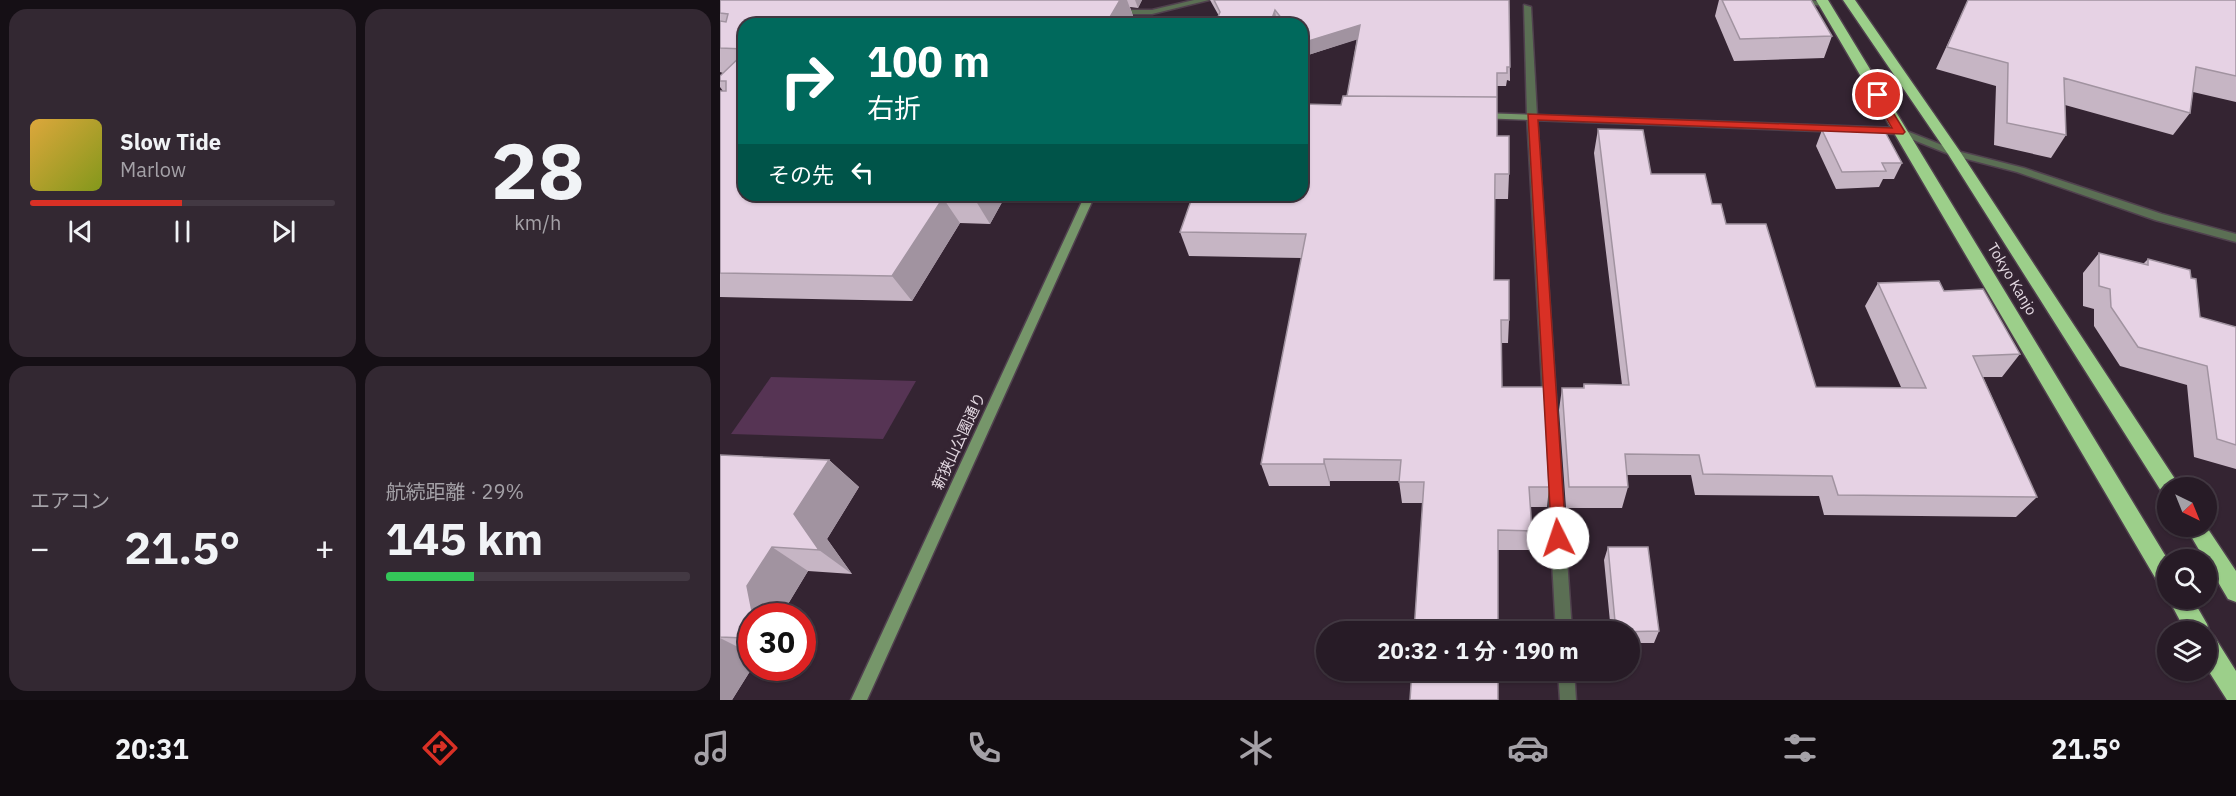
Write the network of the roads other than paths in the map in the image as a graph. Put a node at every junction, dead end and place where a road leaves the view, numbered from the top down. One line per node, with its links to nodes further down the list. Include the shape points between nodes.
1 (1205, 0): 4 (street)
2 (1791, 0): 5 (street)
3 (1849, 0): 11 (highway, Tokyo Kanjo)
4 (1193, 1): 7 (street, via 1154,15)
5 (1823, 2): 10 (highway, Tokyo Kanjo)
6 (1527, 7): 9 (street)
7 (1106, 12)
8 (1475, 116): 9 (street)
9 (1532, 116): 10 (street); 18 (street)
10 (1899, 132): 11 (street); 16 (highway, Tokyo Kanjo)
11 (1954, 153): 13 (street); 14 (highway, Tokyo Kanjo)
12 (1087, 201): 22 (street, 新狭山公園通り)
13 (2236, 238)
14 (2163, 477)
15 (2202, 537): 17 (highway)
16 (2157, 561)
17 (2236, 591)
18 (1563, 621)
19 (2217, 662): 21 (highway)
20 (1567, 681): 23 (street)
21 (2236, 693)
22 (859, 700)
23 (1568, 700)

